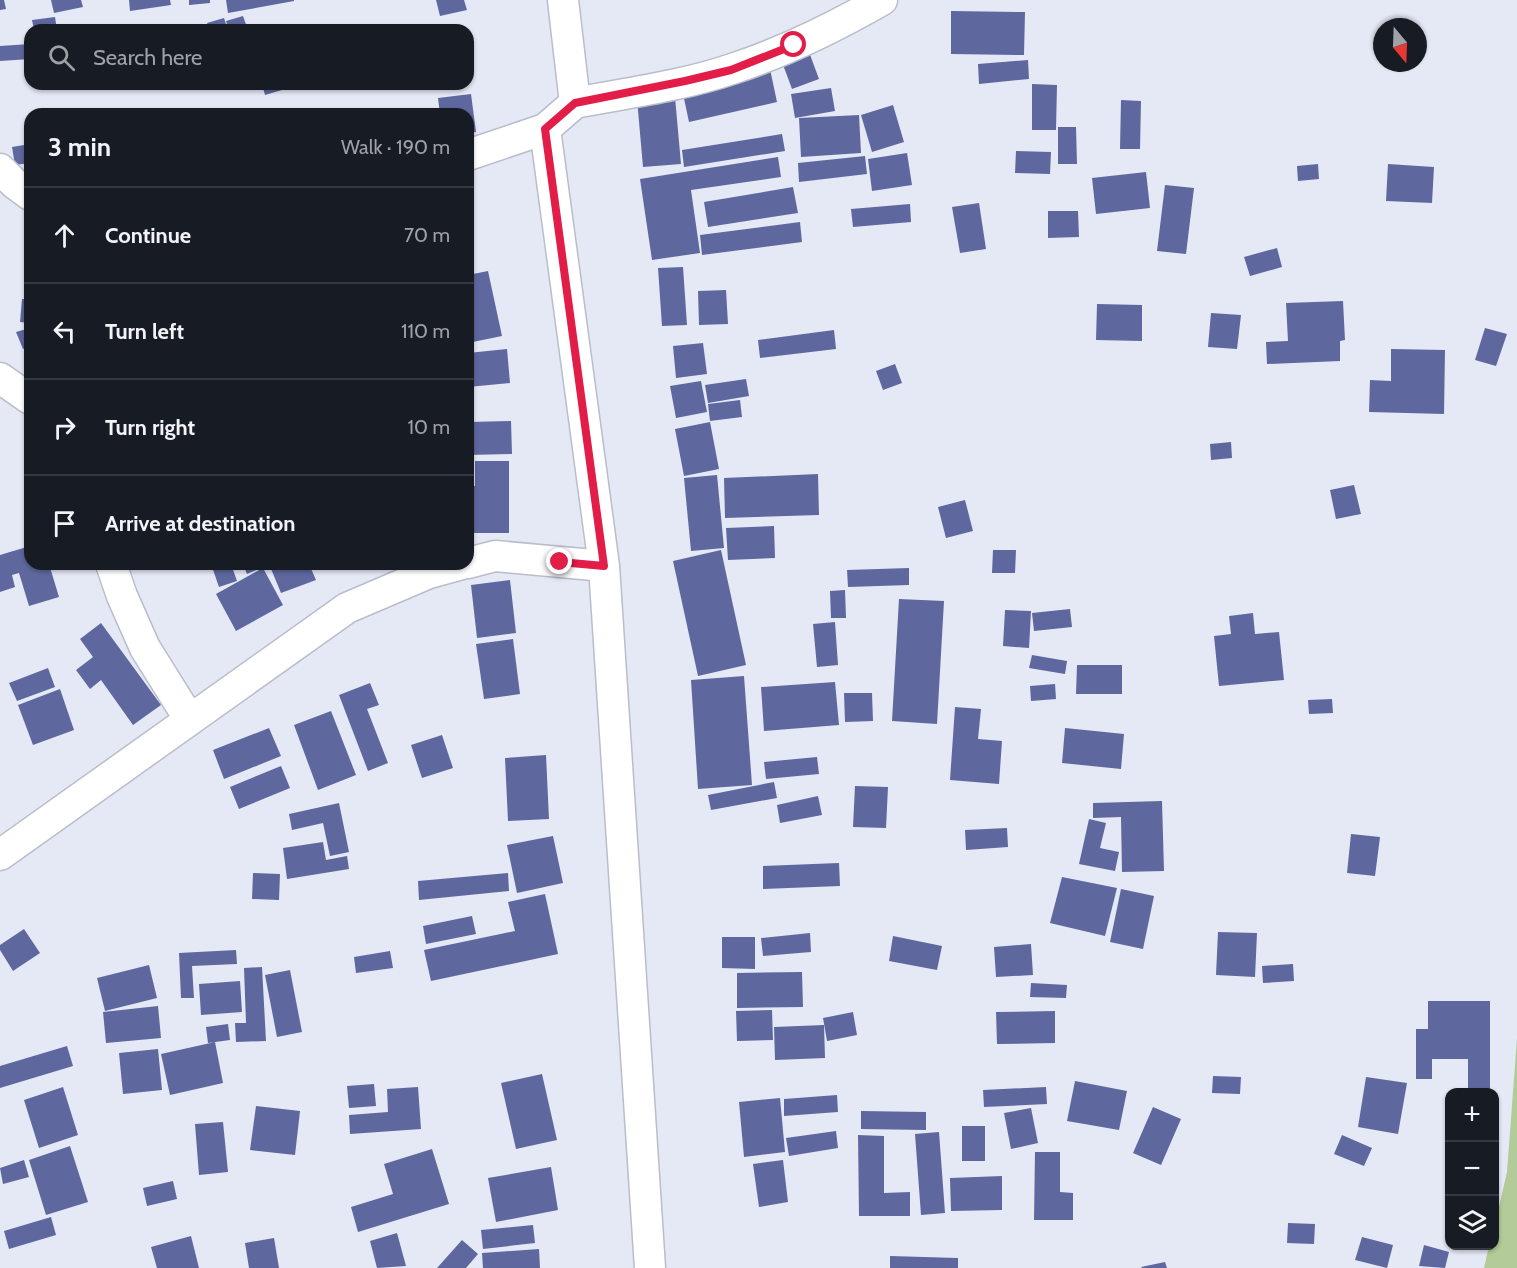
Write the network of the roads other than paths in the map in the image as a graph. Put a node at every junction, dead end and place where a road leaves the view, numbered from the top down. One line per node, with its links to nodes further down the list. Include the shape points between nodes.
1 (563, 0): 3 (street)
2 (882, 0): 3 (street, via 776,53 731,70)
3 (575, 103): 4 (street)
4 (545, 129): 5 (street); 11 (street)
5 (474, 153)
6 (0, 169): 7 (street)
7 (24, 191)
8 (0, 378): 9 (street)
9 (24, 395)
10 (474, 561): 11 (street, via 495,556)
11 (604, 566): 16 (street)
12 (113, 570): 14 (street, via 146,648)
13 (440, 570): 14 (street, via 347,608)
14 (190, 720): 15 (street)
15 (0, 855)
16 (650, 1268)

